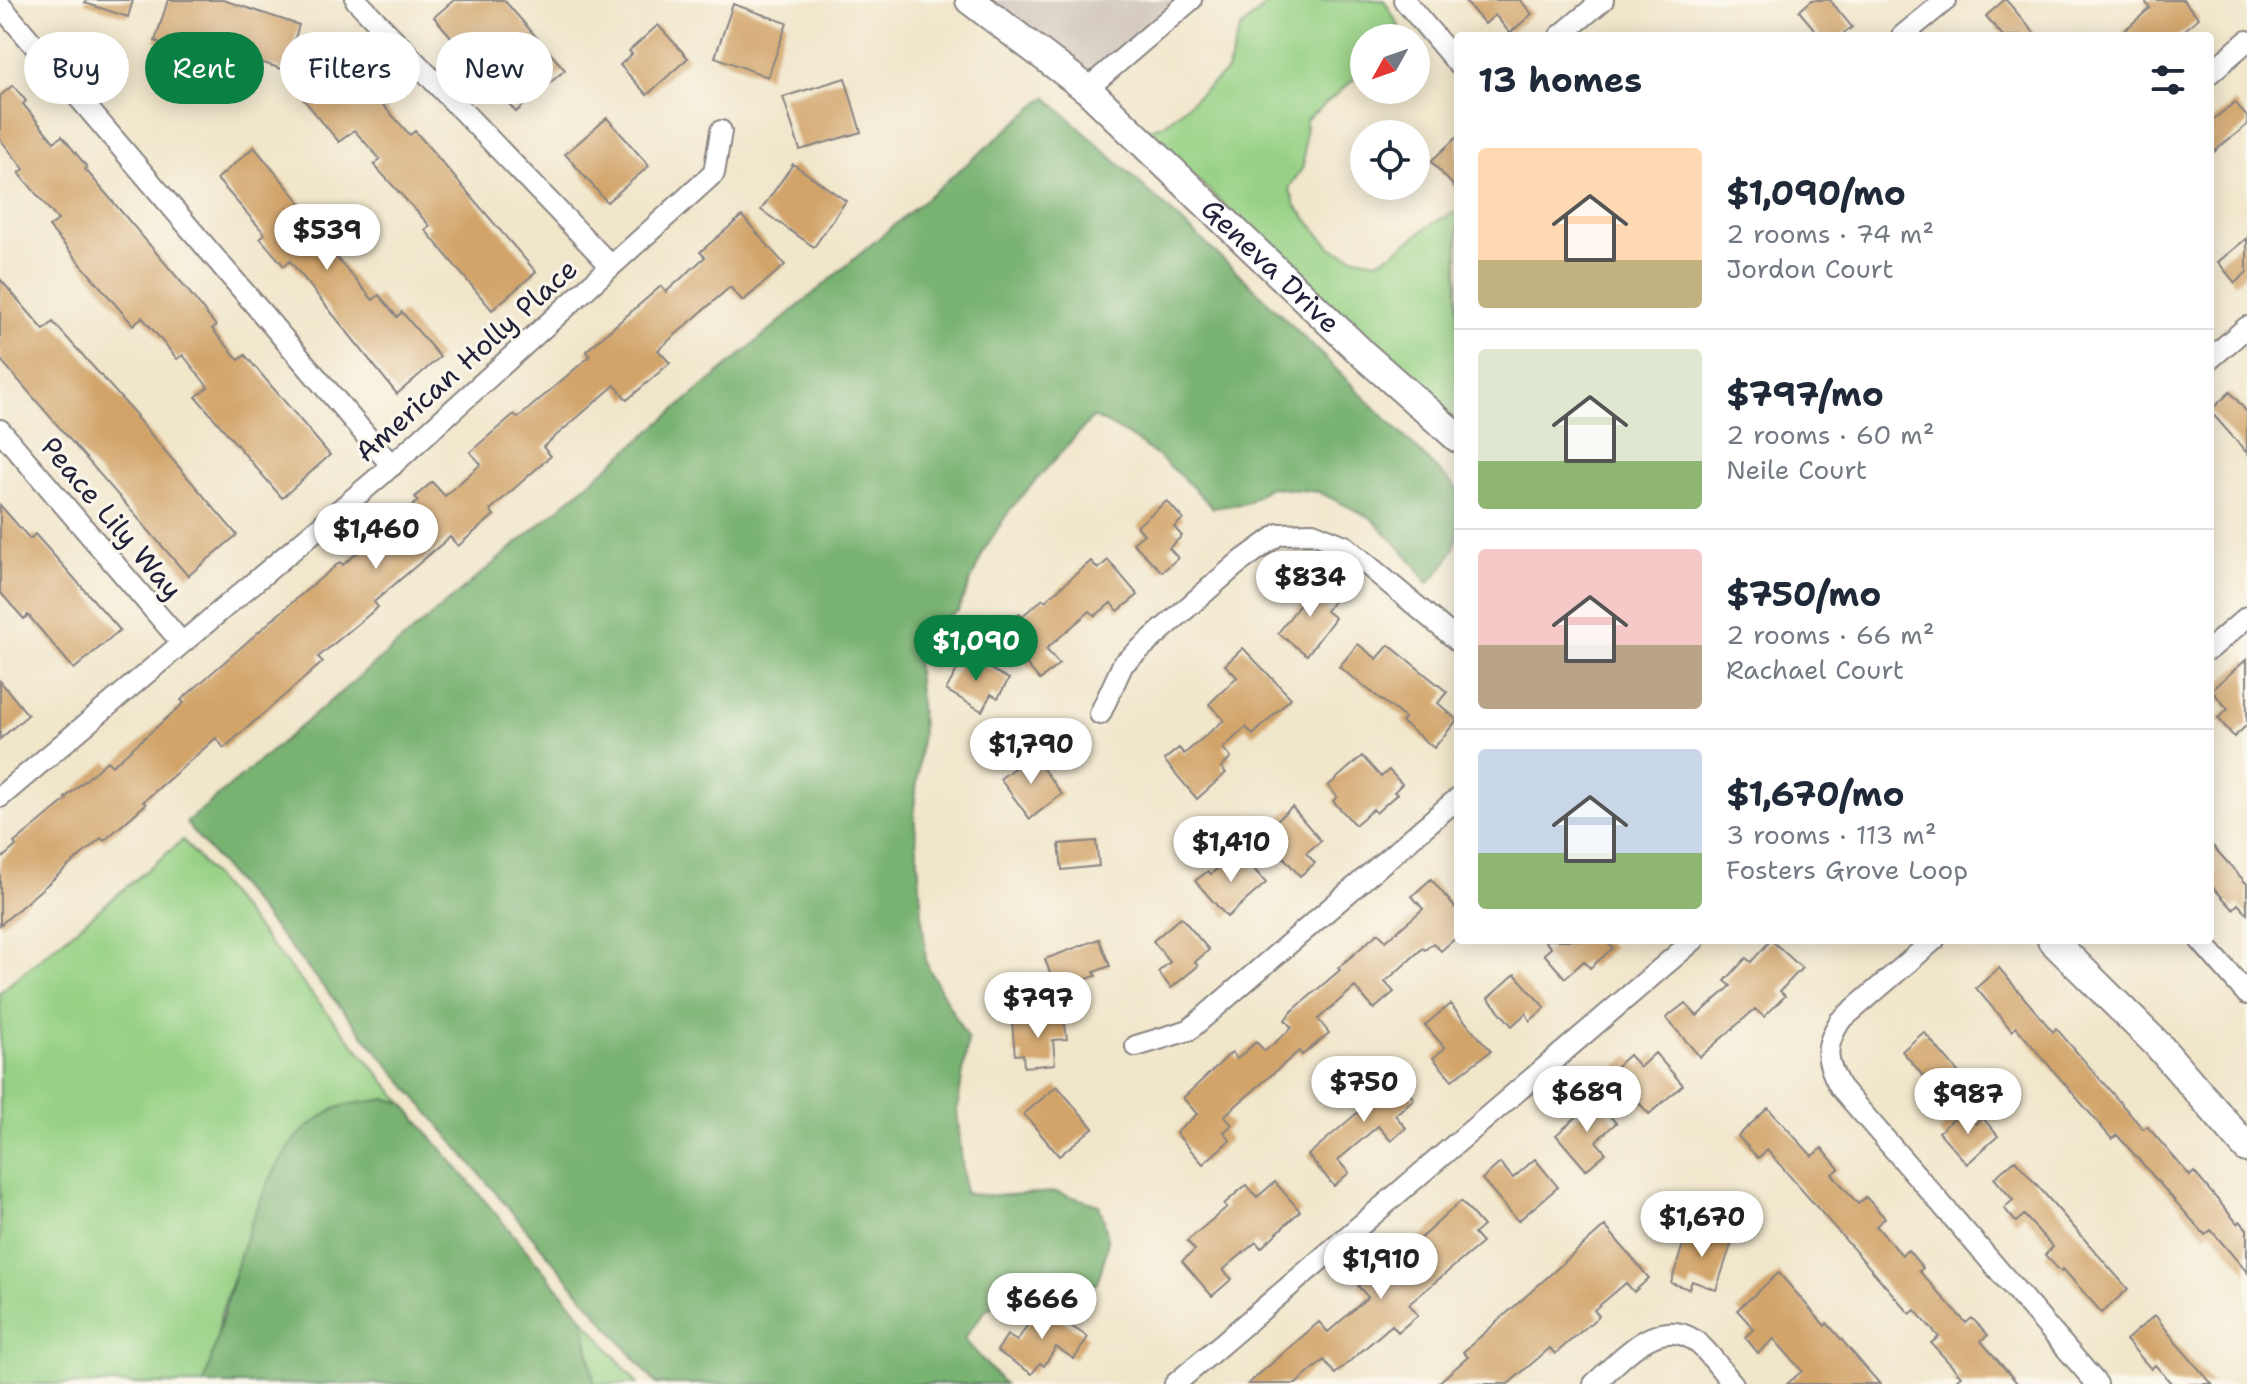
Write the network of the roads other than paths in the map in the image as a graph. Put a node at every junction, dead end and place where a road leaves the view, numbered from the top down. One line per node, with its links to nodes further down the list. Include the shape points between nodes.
1 (356, 0): 15 (street)
2 (970, 0): 13 (main road, Geneva Drive)
3 (1191, 0): 13 (street)
4 (1404, 0): 11 (street)
5 (1603, 0): 8 (street)
6 (1946, 0): 9 (street)
7 (0, 5): 20 (street)
8 (1565, 32)
9 (1907, 32)
10 (2247, 41): 12 (street)
11 (1454, 59)
12 (2214, 70)
13 (1087, 89): 19 (main road, Geneva Drive)
14 (721, 131): 15 (street, American Holly Place, via 714,173)
15 (611, 266): 20 (street, American Holly Place)
16 (2247, 327): 17 (street)
17 (2214, 356)
18 (0, 430): 23 (street, Peace Lily Way)
19 (1454, 434)
20 (392, 466): 23 (street, American Holly Place)
21 (2247, 617): 24 (street)
22 (1454, 638): 25 (street, via 1345,546 1313,533 1279,534 1123,664)
23 (182, 643): 26 (street, American Holly Place)
24 (2214, 646)
25 (1100, 714)
26 (0, 797)
27 (1454, 801): 33 (street, via 1189,1030)
28 (1689, 944): 35 (street)
29 (1929, 944): 38 (street, via 1840,1021 1832,1034 1830,1068 1840,1087)
30 (2056, 944): 34 (main road, via 2158,1045)
31 (2203, 944): 32 (street)
32 (2247, 994)
33 (1136, 1046)
34 (2247, 1148)
35 (1175, 1384)
36 (1594, 1384): 37 (street, via 1650,1336 1673,1331 1699,1343)
37 (1733, 1384)
38 (2097, 1384)

